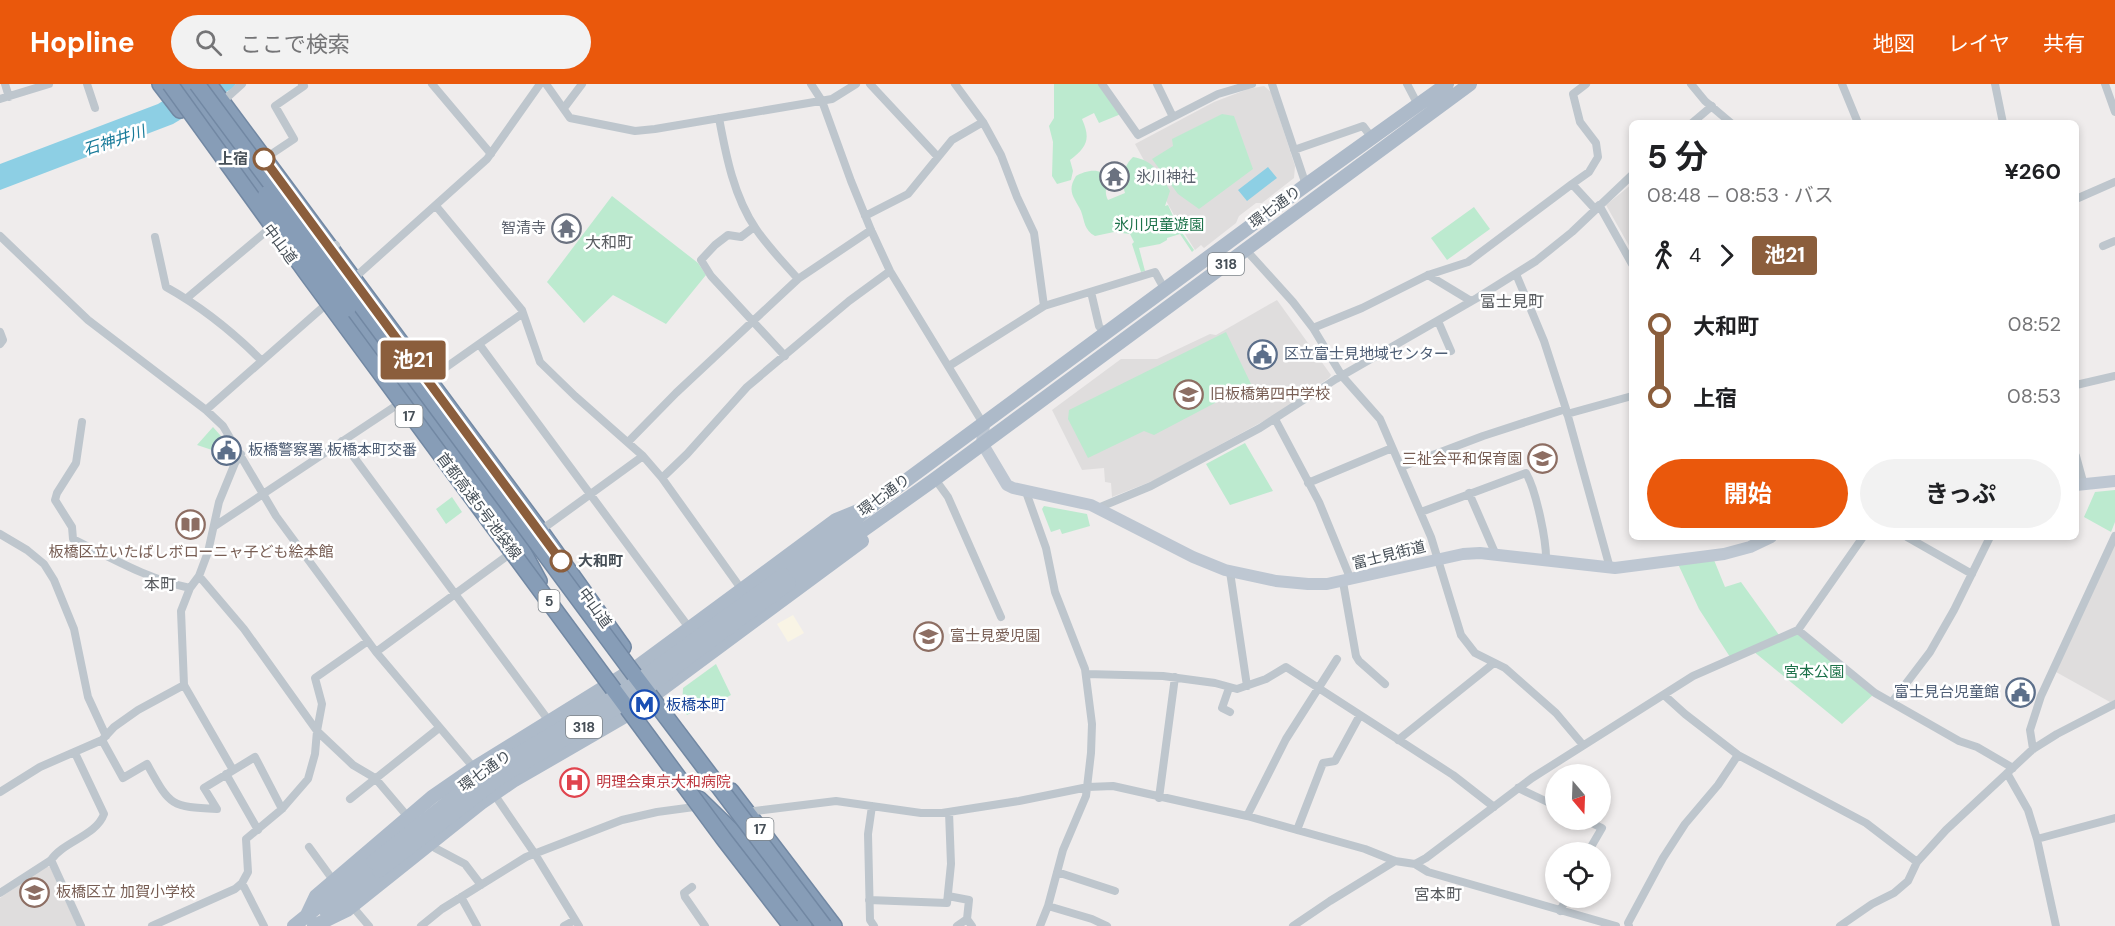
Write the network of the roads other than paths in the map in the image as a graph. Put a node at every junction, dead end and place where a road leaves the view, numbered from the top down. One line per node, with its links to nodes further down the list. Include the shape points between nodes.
1 (5, 84): 32 (street)
2 (49, 84): 32 (street)
3 (87, 84): 38 (street)
4 (186, 84): 30 (street); 75 (highway, bridge, via 321,263); 134 (highway, bridge, via 229,138 289,229 496,505 512,531)
5 (197, 84): 240 (highway, 首都高速5号池袋線 / 5, bridge)
6 (209, 84): 34 (highway, 中山道 / 17)
7 (242, 84): 34 (street)
8 (302, 84): 52 (street, via 275,106 294,139)
9 (432, 84): 50 (street)
10 (540, 84): 50 (street)
11 (546, 84): 39 (street)
12 (582, 84): 39 (street)
13 (811, 84): 35 (street)
14 (856, 84): 35 (street)
15 (870, 84): 51 (street)
16 (955, 84): 47 (street)
17 (1102, 84): 41 (street, via 1137,135)
18 (1156, 84): 41 (street)
19 (1213, 84): 31 (street)
20 (1252, 84): 31 (street)
21 (1272, 84): 49 (street)
22 (1407, 84): 36 (street)
23 (1447, 84): 36 (main road, 環七通り / 318)
24 (1470, 84): 69 (main road, 環七通り / 318)
25 (1586, 84): 55 (street, via 1573,94 1580,122 1596,143 1598,157 1589,172)
26 (1691, 84): 37 (street)
27 (1842, 84): 45 (street)
28 (1995, 84): 46 (street)
29 (2105, 84): 40 (street)
30 (165, 90): 62 (highway, 中山道 / 17); 238 (highway, 首都高速5号池袋線 / 5, bridge, via 322,294)
31 (1218, 94): 41 (street)
32 (9, 97): 33 (street)
33 (0, 99)
34 (222, 101): 52 (highway, 中山道 / 17)
35 (822, 101): 42 (street); 60 (street)
36 (1418, 105): 48 (main road, 環七通り / 318)
37 (1712, 106): 43 (street); 44 (street)
38 (95, 108)
39 (564, 108): 42 (street, via 570,118 635,131)
40 (2115, 110)
41 (1173, 117)
42 (719, 118): 61 (street, via 727,162)
43 (1696, 120)
44 (1728, 120)
45 (1853, 120)
46 (2002, 120)
47 (983, 122): 51 (street, via 952,140); 82 (street, via 1004,159 1034,233)
48 (1372, 138): 49 (street, via 1363,126); 56 (main road, 環七通り / 318)
49 (1294, 150): 56 (street)
50 (491, 154): 58 (street)
51 (938, 157): 60 (street, via 908,194)
52 (264, 159): 75 (highway, 中山道 / 17)
53 (1629, 179): 59 (street)
54 (2115, 182): 57 (street)
55 (1572, 184): 59 (street); 73 (street, via 1468,262)
56 (1306, 185): 77 (main road, 環七通り / 318)
57 (2079, 198)
58 (435, 206): 75 (street); 83 (street)
59 (1597, 207): 70 (street); 72 (street, via 1572,232)
60 (865, 216): 63 (street)
61 (754, 227): 76 (street); 84 (street, via 741,237 729,235 700,260)
62 (269, 229): 79 (street); 81 (highway, 中山道 / 17)
63 (871, 230): 71 (street); 76 (street)
64 (0, 236): 101 (street, via 88,320)
65 (155, 237): 79 (street, via 166,286)
66 (2115, 241): 68 (street)
67 (336, 245): 74 (street, bridge)
68 (2103, 246)
69 (1246, 249): 86 (street); 108 (main road, 環七通り / 318)
70 (1629, 259)
71 (890, 271): 92 (street); 94 (street)
72 (1516, 274): 80 (street); 102 (street, via 1544,341)
73 (1428, 275): 80 (street); 86 (street)
74 (295, 276)
75 (353, 279): 81 (street); 97 (highway, 中山道 / 17)
76 (798, 279): 84 (street)
77 (1165, 290): 78 (street, via 1155,272); 88 (main road, 環七通り / 318)
78 (1091, 292): 82 (street); 88 (street, via 1099,326)
79 (187, 298): 93 (street, via 237,336)
80 (1471, 302): 85 (street)
81 (326, 305): 93 (street); 100 (highway, 中山道 / 17)
82 (1044, 306): 94 (street)
83 (523, 313): 90 (street); 107 (street, via 540,362)
84 (753, 321): 92 (street); 107 (street)
85 (1438, 321): 91 (street); 95 (street)
86 (1313, 328): 95 (street)
87 (0, 332): 89 (street)
88 (1105, 334): 105 (main road, 環七通り / 318)
89 (0, 344)
90 (479, 344): 97 (street); 121 (street)
91 (1450, 351)
92 (785, 356): 113 (street, via 747,387)
93 (262, 361): 101 (street)
94 (949, 366): 105 (street)
95 (1342, 376): 103 (street); 109 (street, via 1380,419)
96 (2115, 376): 98 (street)
97 (428, 380): 127 (highway, 中山道 / 17)
98 (2079, 384)
99 (1629, 397): 102 (street)
100 (399, 403): 106 (street); 134 (highway, 中山道 / 17)
101 (206, 410): 110 (street, via 223,426)
102 (1566, 412): 112 (street, via 1482,436); 138 (street)
103 (1275, 420): 116 (street); 124 (street, via 1199,462)
104 (82, 422): 144 (street, via 76,463 55,500 72,527 74,539 138,572)
105 (984, 425): 108 (street); 122 (main road, 環七通り / 318)
106 (342, 441): 119 (street); 146 (street)
107 (628, 442): 111 (street)
108 (982, 443): 114 (main road, 環七通り / 318); 118 (street, via 1006,485)
109 (1392, 448): 112 (street); 116 (street)
110 (241, 454): 119 (street); 126 (street, via 219,502)
111 (644, 456): 113 (street); 121 (street)
112 (1401, 467): 125 (street)
113 (662, 478): 145 (street)
114 (935, 478): 123 (main road, 環七通り / 318); 147 (street, via 948,497)
115 (2115, 481): 117 (street)
116 (1308, 483): 143 (street, via 1333,533)
117 (2080, 485)
118 (1026, 492): 124 (street, 富士見街道); 155 (street, via 1046,548 1055,592)
119 (264, 493): 126 (street); 150 (street, via 276,516)
120 (1469, 493): 125 (street); 135 (street); 137 (street, via 1526,473 1538,512)
121 (591, 495): 127 (street); 148 (street)
122 (873, 505): 142 (main road, 環七通り / 318); 145 (main road, via 836,520)
123 (897, 506): 142 (main road, 環七通り / 318); 163 (main road, via 840,559)
124 (1098, 508): 139 (street, 富士見街道)
125 (1421, 512): 136 (street)
126 (215, 526): 141 (street)
127 (540, 531): 134 (street); 154 (highway, 中山道 / 17)
128 (0, 534): 174 (street, via 44,564 54,580 74,629 90,704)
129 (2115, 536): 177 (street, via 2042,696 2030,730)
130 (1861, 540): 149 (street)
131 (1912, 540): 140 (street)
132 (1989, 540): 140 (street)
133 (1748, 542): 138 (street, 富士見街道, via 1702,558)
134 (516, 550): 146 (street); 160 (highway)
135 (1496, 555): 136 (street, 富士見街道, via 1475,552); 137 (street, 富士見街道)
136 (1437, 559): 143 (street, 富士見街道); 153 (street, via 1461,635 1475,653)
137 (1546, 562): 138 (street, 富士見街道)
138 (1610, 568)
139 (1230, 572): 143 (street, 富士見街道, via 1308,584); 159 (street)
140 (1972, 574): 165 (street, via 1930,652)
141 (198, 576): 144 (street); 172 (street, via 244,629)
142 (786, 579): 225 (main road, 環七通り / 318, bridge, via 623,692 482,776)
143 (1347, 581): 157 (street, via 1356,656)
144 (189, 588): 158 (street, via 181,611)
145 (742, 590): 148 (main road)
146 (455, 594): 151 (street); 170 (street)
147 (1001, 617)
148 (690, 629): 154 (main road)
149 (1798, 630): 164 (street, via 1693,676); 165 (street, via 1875,693)
150 (368, 641): 151 (street); 172 (street, via 315,678 322,704)
151 (376, 652): 171 (street)
152 (1337, 659): 161 (street)
153 (1494, 663): 175 (street); 176 (street, via 1505,668 1556,713)
154 (637, 667): 160 (main road); 163 (highway, 中山道 / 17)
155 (1086, 674): 156 (street); 185 (street, via 1092,724)
156 (1175, 677): 162 (street); 189 (street)
157 (1385, 684)
158 (184, 685): 174 (street, via 138,710); 183 (street)
159 (1247, 686): 161 (street, via 1286,667); 162 (street)
160 (606, 687): 168 (highway); 170 (main road)
161 (1320, 687): 169 (street); 198 (street, via 1286,739)
162 (1229, 688): 167 (street, via 1222,708)
163 (657, 693): 168 (main road); 173 (highway, 中山道 / 17)
164 (1664, 695): 176 (street); 179 (street)
165 (1892, 702): 182 (street, via 1959,741 1977,747)
166 (2115, 705): 177 (street)
167 (1230, 712)
168 (627, 715): 180 (highway); 188 (main road)
169 (1360, 715): 175 (street); 202 (street, via 1335,761 1323,763)
170 (549, 722): 181 (main road)
171 (439, 728): 181 (street); 184 (street)
172 (317, 731): 184 (street, via 353,765); 195 (street, via 308,779)
173 (686, 732): 196 (highway, 中山道 / 17); 241 (highway, 17, bridge)
174 (104, 738): 178 (street); 183 (street, via 123,778 147,764 171,802 189,808 217,809 204,788)
175 (1398, 740): 194 (street)
176 (1583, 745): 186 (street)
177 (2033, 749): 182 (street)
178 (75, 753): 187 (street, via 40,767); 207 (street, via 104,814 88,832)
179 (1738, 755): 209 (street, via 1866,823); 249 (street, via 1663,858)
180 (657, 757): 193 (highway); 239 (highway, via 735,834)
181 (474, 768): 199 (main road)
182 (2010, 771): 203 (street); 209 (street)
183 (229, 772): 195 (street, via 255,757); 201 (street)
184 (375, 778): 190 (street); 199 (street)
185 (1088, 787): 189 (street, via 1113,786); 197 (street); 211 (street)
186 (1518, 788): 191 (street); 194 (street)
187 (0, 792)
188 (494, 794): 204 (main road); 206 (street)
189 (1159, 798): 198 (street)
190 (350, 799)
191 (1545, 801)
192 (872, 806): 196 (street, via 836,801); 197 (street, via 921,813); 220 (street, via 868,834)
193 (694, 807): 206 (street, via 622,820); 237 (highway)
194 (1494, 807): 210 (street)
195 (282, 809): 201 (street)
196 (747, 812): 242 (highway, 中山道 / 17)
197 (950, 812): 218 (street)
198 (1247, 816): 202 (street)
199 (408, 817): 212 (main road)
200 (2115, 818): 203 (street)
201 (258, 830): 213 (street, via 246,839 248,872)
202 (1298, 830): 208 (street)
203 (2037, 839): 251 (street)
204 (431, 843): 214 (street, via 465,864); 221 (main road)
205 (309, 847): 212 (street)
206 (535, 854): 214 (street); 226 (street)
207 (51, 860): 217 (street); 228 (street)
208 (1395, 861): 210 (street); 247 (street)
209 (1917, 862): 250 (street, via 1908,881 1894,894)
210 (1415, 864): 224 (street, via 1428,872)
211 (1057, 872): 216 (street); 222 (street)
212 (333, 880): 225 (main road, via 316,896)
213 (242, 883): 229 (street); 230 (street)
214 (481, 885): 219 (street)
215 (692, 887): 236 (street, via 684,893 685,897)
216 (1115, 891)
217 (0, 893)
218 (948, 896): 220 (street, via 947,903); 227 (street, via 969,900)
219 (461, 897): 233 (street); 234 (street)
220 (869, 900): 243 (street)
221 (352, 906): 225 (main road); 232 (street)
222 (1048, 906): 245 (street); 246 (street)
223 (1562, 908): 224 (street)
224 (1560, 911): 248 (street)
225 (311, 922): 231 (main road, 環七通り / 318)
226 (577, 923): 235 (street)
227 (970, 923): 244 (street)
228 (81, 926)
229 (152, 926)
230 (264, 926)
231 (294, 926)
232 (369, 926)
233 (421, 926)
234 (477, 926)
235 (564, 926)
236 (705, 926)
237 (782, 926)
238 (791, 926)
239 (804, 926)
240 (824, 926)
241 (829, 926)
242 (834, 926)
243 (874, 926)
244 (957, 926)
245 (1040, 926)
246 (1107, 926)
247 (1293, 926)
248 (1616, 926)
249 (1629, 926)
250 (1840, 926)
251 (2056, 926)

